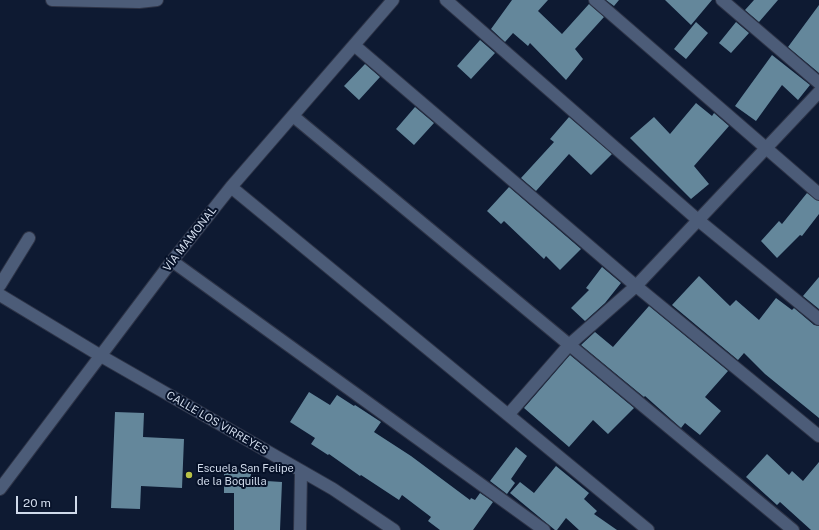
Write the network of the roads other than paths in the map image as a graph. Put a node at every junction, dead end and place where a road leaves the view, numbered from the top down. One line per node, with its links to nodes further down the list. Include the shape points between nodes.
1 (52, 0): 2 (street)
2 (157, 0)
3 (393, 0): 7 (street, VÍA MAMONAL)
4 (446, 0): 14 (street)
5 (595, 0): 11 (street)
6 (722, 0): 8 (street)
7 (354, 45): 10 (street, VÍA MAMONAL); 18 (street)
8 (819, 83)
9 (819, 92): 11 (street)
10 (293, 116): 12 (street, VÍA MAMONAL); 21 (street)
11 (766, 148): 13 (street); 14 (street)
12 (231, 187): 16 (street, VÍA MAMONAL); 23 (street)
13 (819, 194)
14 (698, 220): 18 (street); 20 (street)
15 (29, 238): 17 (street)
16 (172, 261): 22 (street, VÍA MAMONAL); 29 (street)
17 (0, 285)
18 (636, 286): 21 (street); 24 (street)
19 (0, 295): 22 (street, CALLE LOS VIRREYES)
20 (819, 319)
21 (570, 344): 23 (street); 31 (street)
22 (101, 356): 25 (street, CALLE LOS VIRREYES); 26 (street, VÍA MAMONAL)
23 (508, 415): 30 (street)
24 (819, 436)
25 (301, 471): 27 (street); 28 (street, CALLE LOS VIRREYES)
26 (1, 486)
27 (300, 530)
28 (394, 530)
29 (544, 530)
30 (648, 530)
31 (793, 530)

